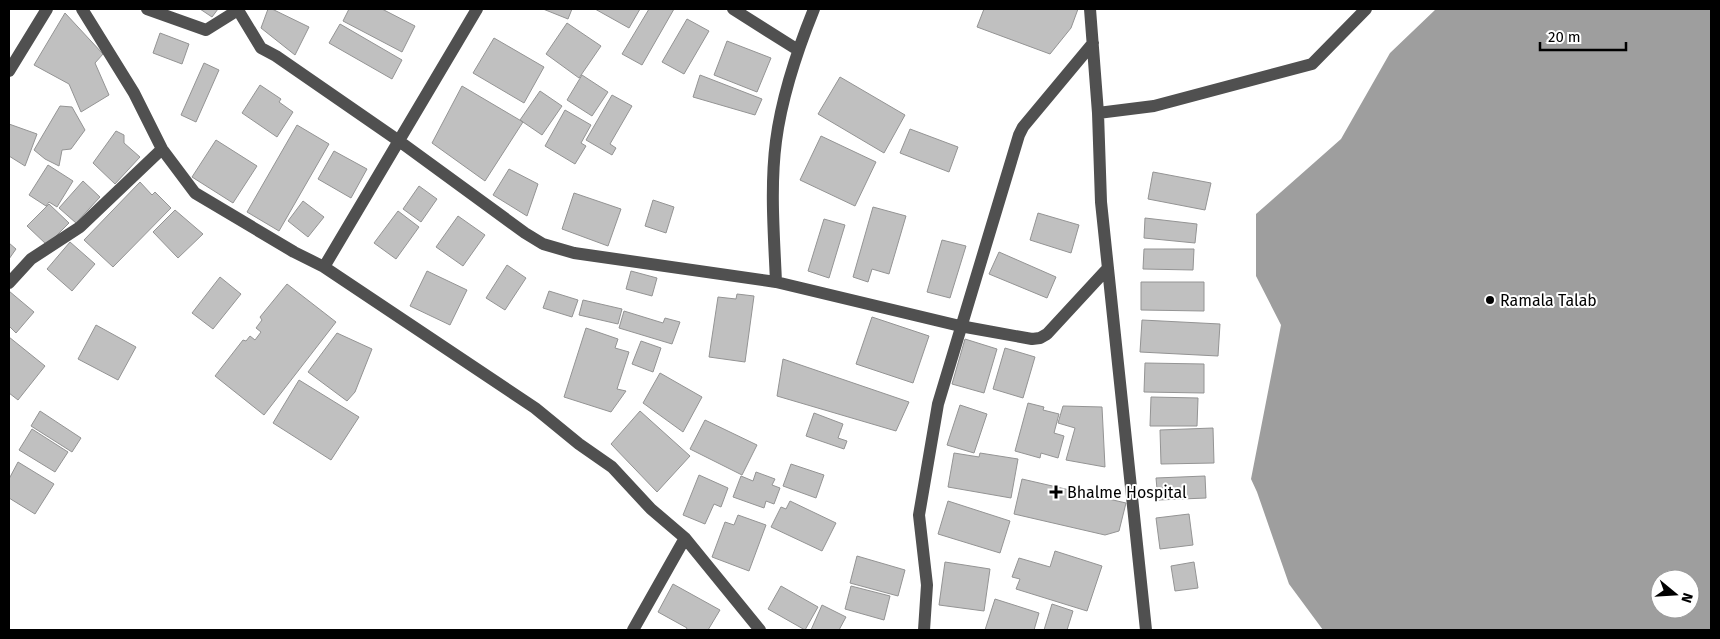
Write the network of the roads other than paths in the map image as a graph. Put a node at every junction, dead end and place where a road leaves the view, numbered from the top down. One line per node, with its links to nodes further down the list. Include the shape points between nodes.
1 (47, 9): 12 (street)
2 (82, 9): 15 (street, via 134,94)
3 (147, 9): 4 (street, via 206,30)
4 (238, 9): 14 (street, via 261,48)
5 (477, 9): 14 (street)
6 (733, 9): 11 (street)
7 (814, 9): 11 (street)
8 (1090, 9): 10 (street)
9 (1366, 9): 13 (street, via 1312,64 1154,106)
10 (1093, 43): 13 (street); 20 (street, via 1019,135)
11 (798, 50): 18 (street, via 782,103 776,142 773,189)
12 (9, 71)
13 (1098, 113): 17 (street, via 1101,202)
14 (399, 141): 16 (street); 18 (street, via 543,244 574,253)
15 (162, 149): 16 (street, via 194,194); 19 (street, via 80,227 31,259)
16 (324, 267): 21 (street, via 535,408 612,467 651,509)
17 (1108, 268): 20 (street, via 1040,338); 25 (street)
18 (776, 282): 20 (street)
19 (9, 283)
20 (960, 326): 24 (street, via 938,404 919,515 927,585)
21 (685, 538): 22 (street); 23 (street)
22 (633, 630)
23 (760, 630)
24 (924, 630)
25 (1146, 630)

